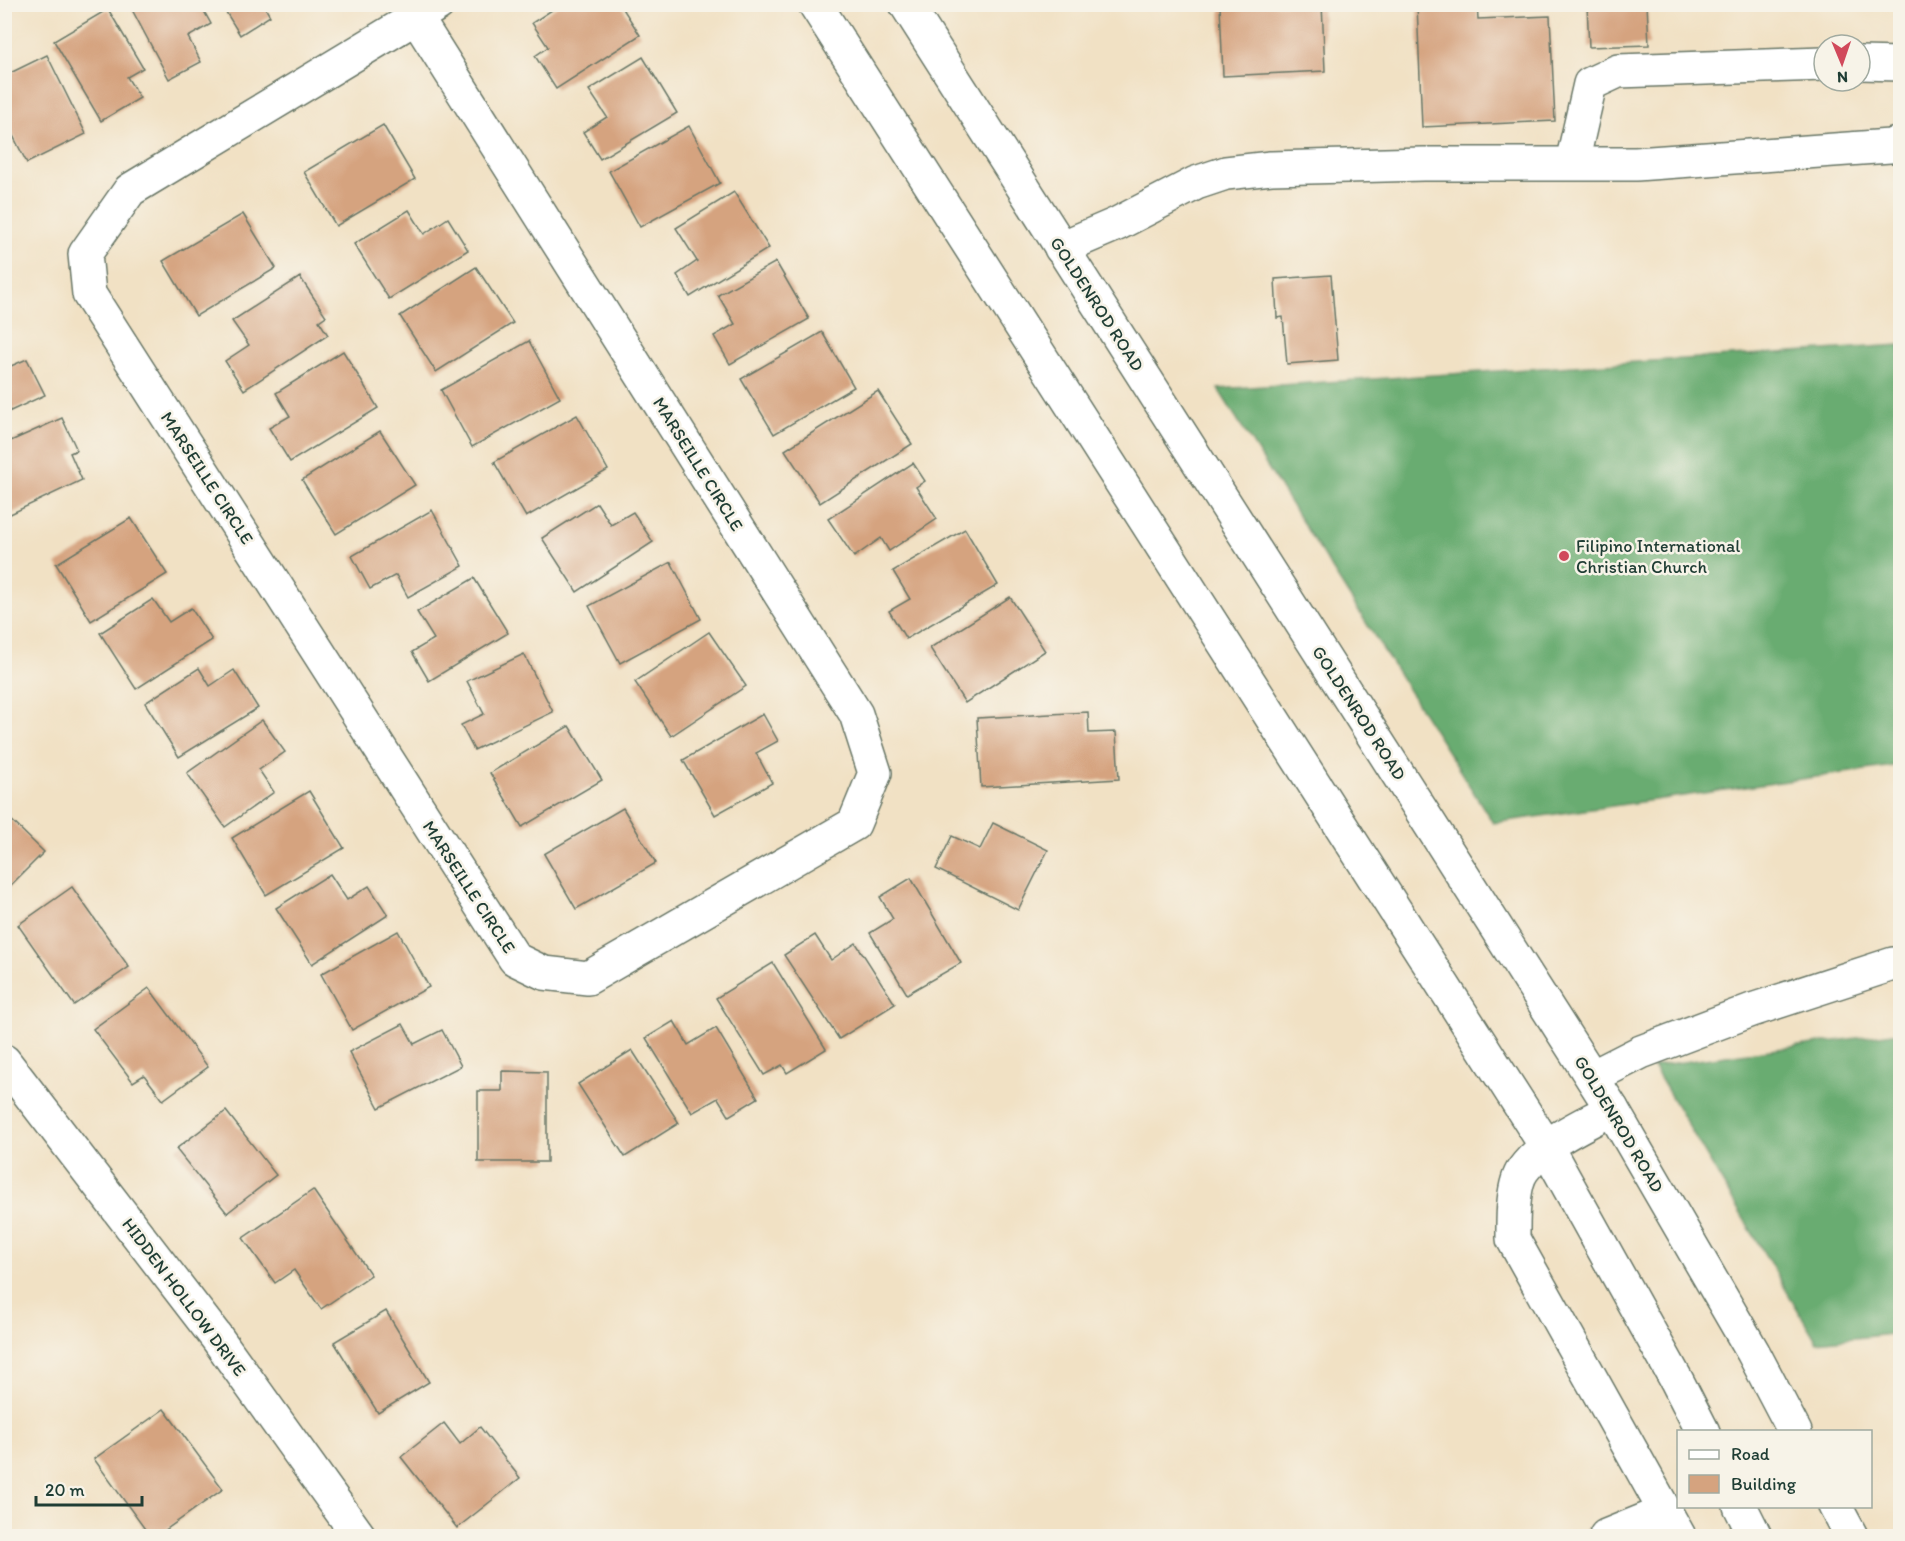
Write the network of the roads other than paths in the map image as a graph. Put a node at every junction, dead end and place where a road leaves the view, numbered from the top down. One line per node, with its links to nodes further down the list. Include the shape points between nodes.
1 (815, 4): 14 (main road)
2 (906, 4): 9 (main road, GOLDENROD ROAD)
3 (428, 12): 3 (main road, MARSEILLE CIRCLE, via 856,714 875,773 854,824 588,978 544,973 515,959 89,294 85,254 130,190)
4 (1872, 63): 6 (main road)
5 (1812, 64): 8 (main road, via 1618,71 1590,84)
6 (1900, 64)
7 (1900, 144): 8 (main road, via 1636,165)
8 (1572, 163): 9 (main road, via 1271,168 1226,174 1196,183)
9 (1061, 248): 12 (main road, GOLDENROD ROAD)
10 (1893, 964): 12 (main road, via 1652,1048)
11 (4, 1060): 20 (main road, HIDDEN HOLLOW DRIVE, via 217,1338)
12 (1592, 1077): 13 (main road, GOLDENROD ROAD)
13 (1612, 1109): 14 (main road); 16 (main road, GOLDENROD ROAD)
14 (1546, 1146): 15 (main road); 19 (main road, via 1522,1171 1513,1206 1514,1239)
15 (1702, 1430)
16 (1794, 1430)
17 (1741, 1508): 22 (main road)
18 (1836, 1508): 23 (main road)
19 (1672, 1524): 21 (main road)
20 (359, 1536)
21 (1606, 1536)
22 (1755, 1536)
23 (1851, 1536)

